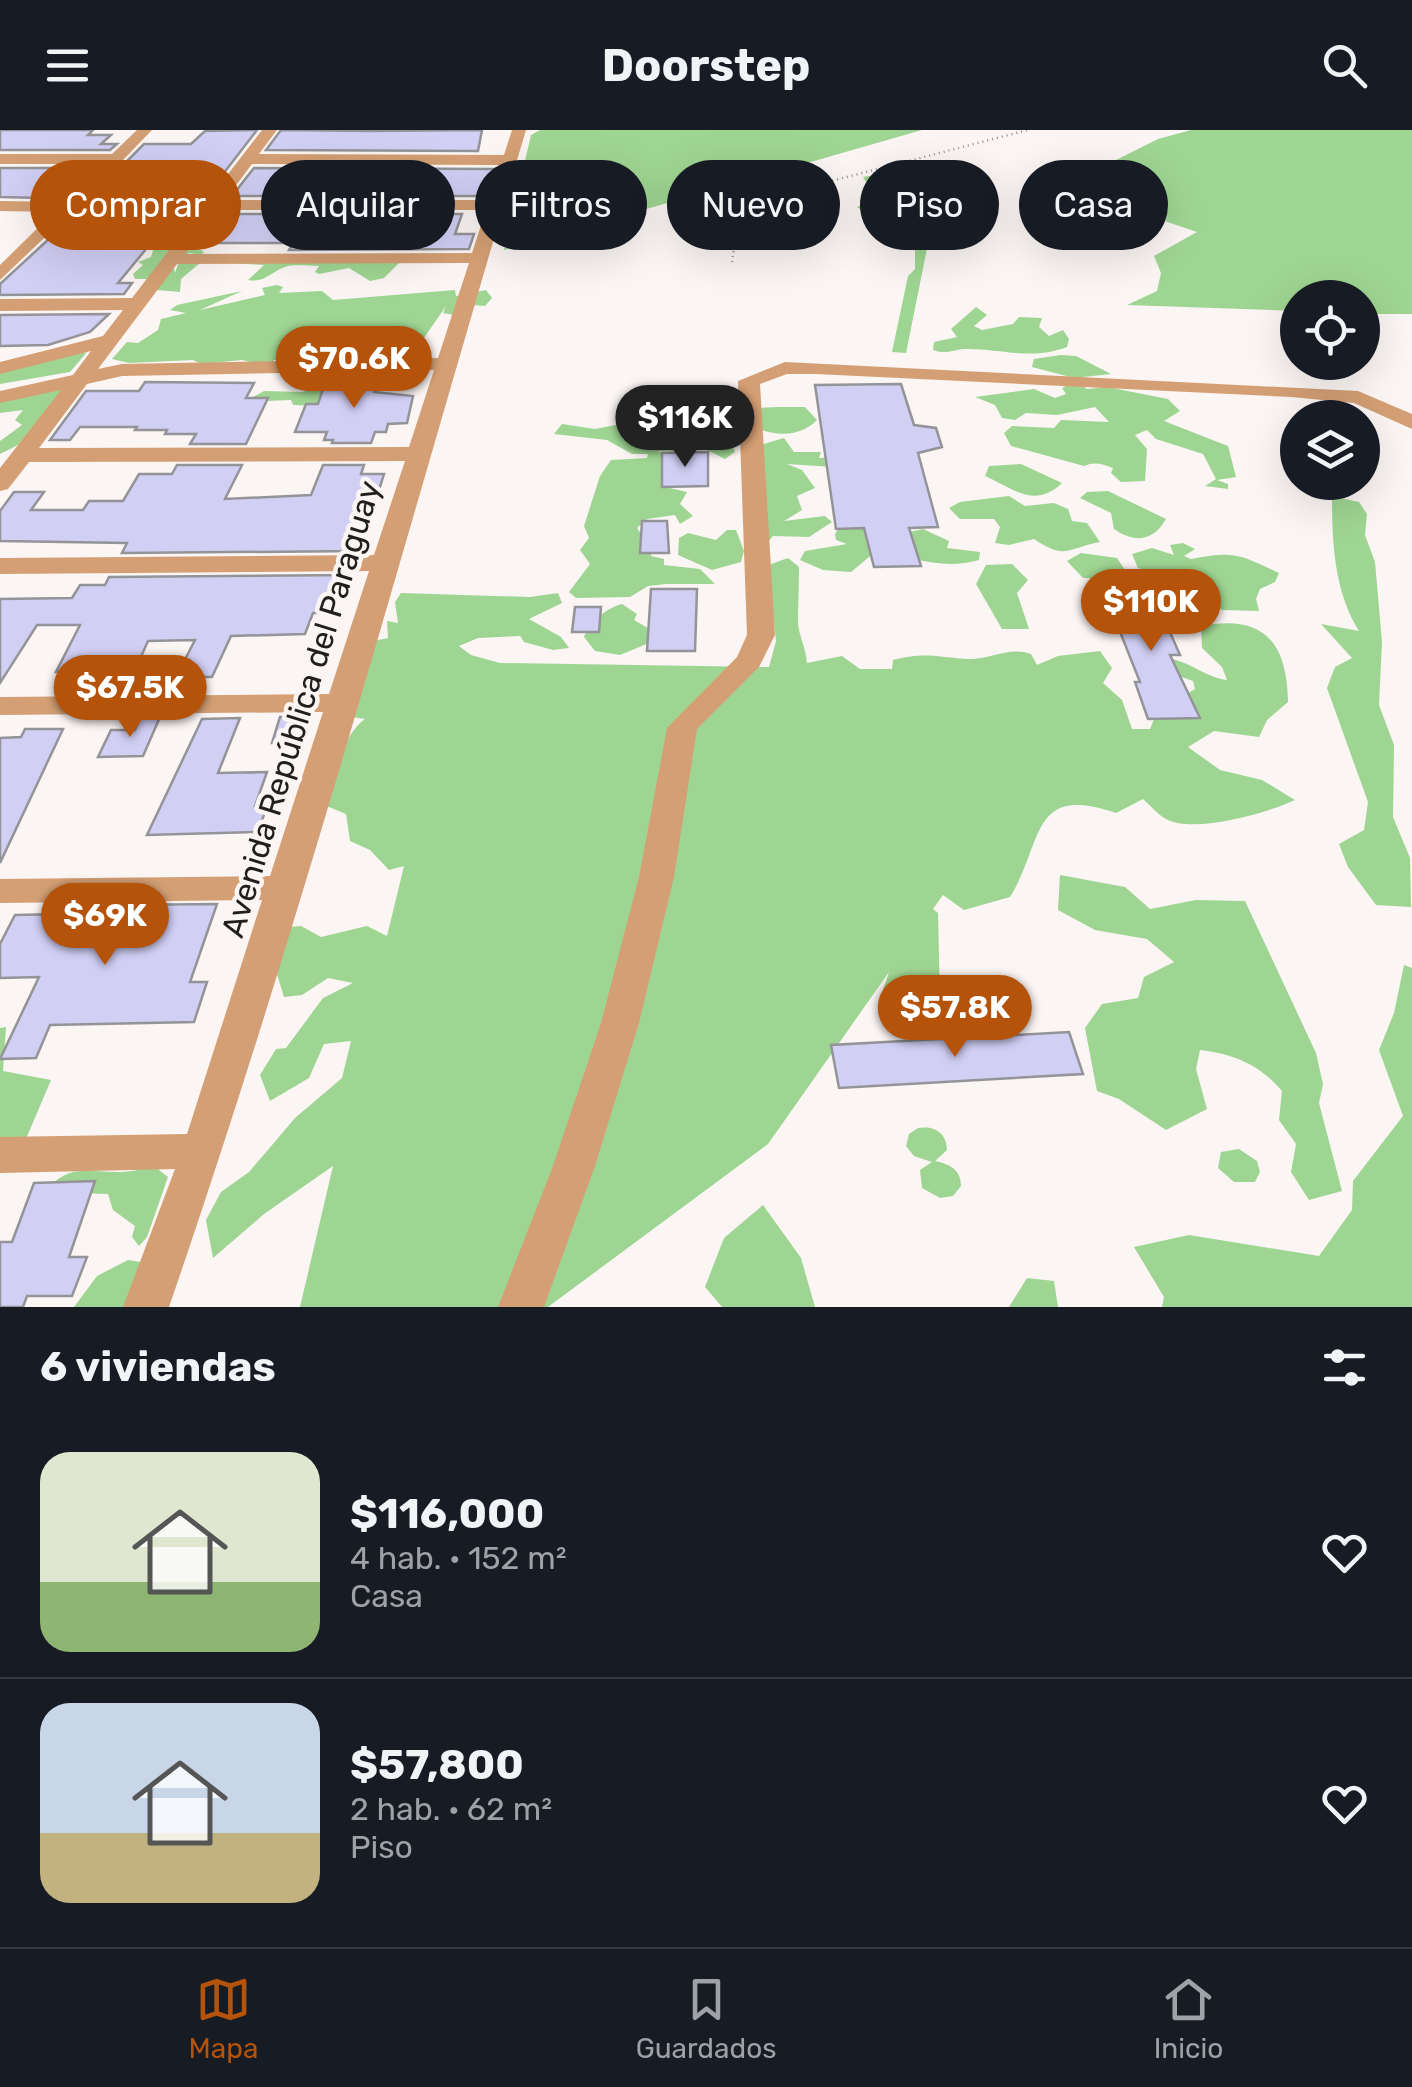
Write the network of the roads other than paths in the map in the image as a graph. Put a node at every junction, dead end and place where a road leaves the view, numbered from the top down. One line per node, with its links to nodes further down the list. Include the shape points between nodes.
1 (128, 130): 7 (street)
2 (145, 130): 7 (street)
3 (270, 130): 5 (street)
4 (518, 130): 8 (street, Avenida República del Paraguay)
5 (248, 158): 8 (street); 9 (street)
6 (0, 159): 7 (street)
7 (107, 159)
8 (510, 160)
9 (241, 167)
10 (241, 200): 11 (street)
11 (475, 205)
12 (0, 206): 13 (street)
13 (30, 207)
14 (30, 230): 20 (street)
15 (30, 238): 20 (street)
16 (178, 250): 18 (street)
17 (481, 250): 19 (street, Avenida República del Paraguay)
18 (172, 258): 19 (street); 21 (street)
19 (478, 258): 24 (street, Avenida República del Paraguay)
20 (3, 262)
21 (137, 304): 22 (street); 23 (street)
22 (0, 305)
23 (110, 340): 25 (street); 26 (street)
24 (445, 364): 26 (street); 29 (street, Avenida República del Paraguay)
25 (0, 368)
26 (85, 375): 27 (street); 30 (street)
27 (0, 396)
28 (1412, 422): 41 (street, via 1358,397 1308,392 816,368 784,368 749,381 758,654 682,728 657,882 620,1029)
29 (415, 454): 30 (street); 32 (street, Avenida República del Paraguay)
30 (21, 455): 31 (street)
31 (0, 484)
32 (380, 564): 33 (street); 34 (street, Avenida República del Paraguay)
33 (0, 566)
34 (344, 704): 35 (street); 36 (street, Avenida República del Paraguay)
35 (0, 706)
36 (284, 888): 37 (street); 38 (street, Avenida República del Paraguay)
37 (0, 892)
38 (202, 1151): 39 (street); 40 (street, Avenida República del Paraguay)
39 (0, 1155)
40 (146, 1307)
41 (521, 1307)

